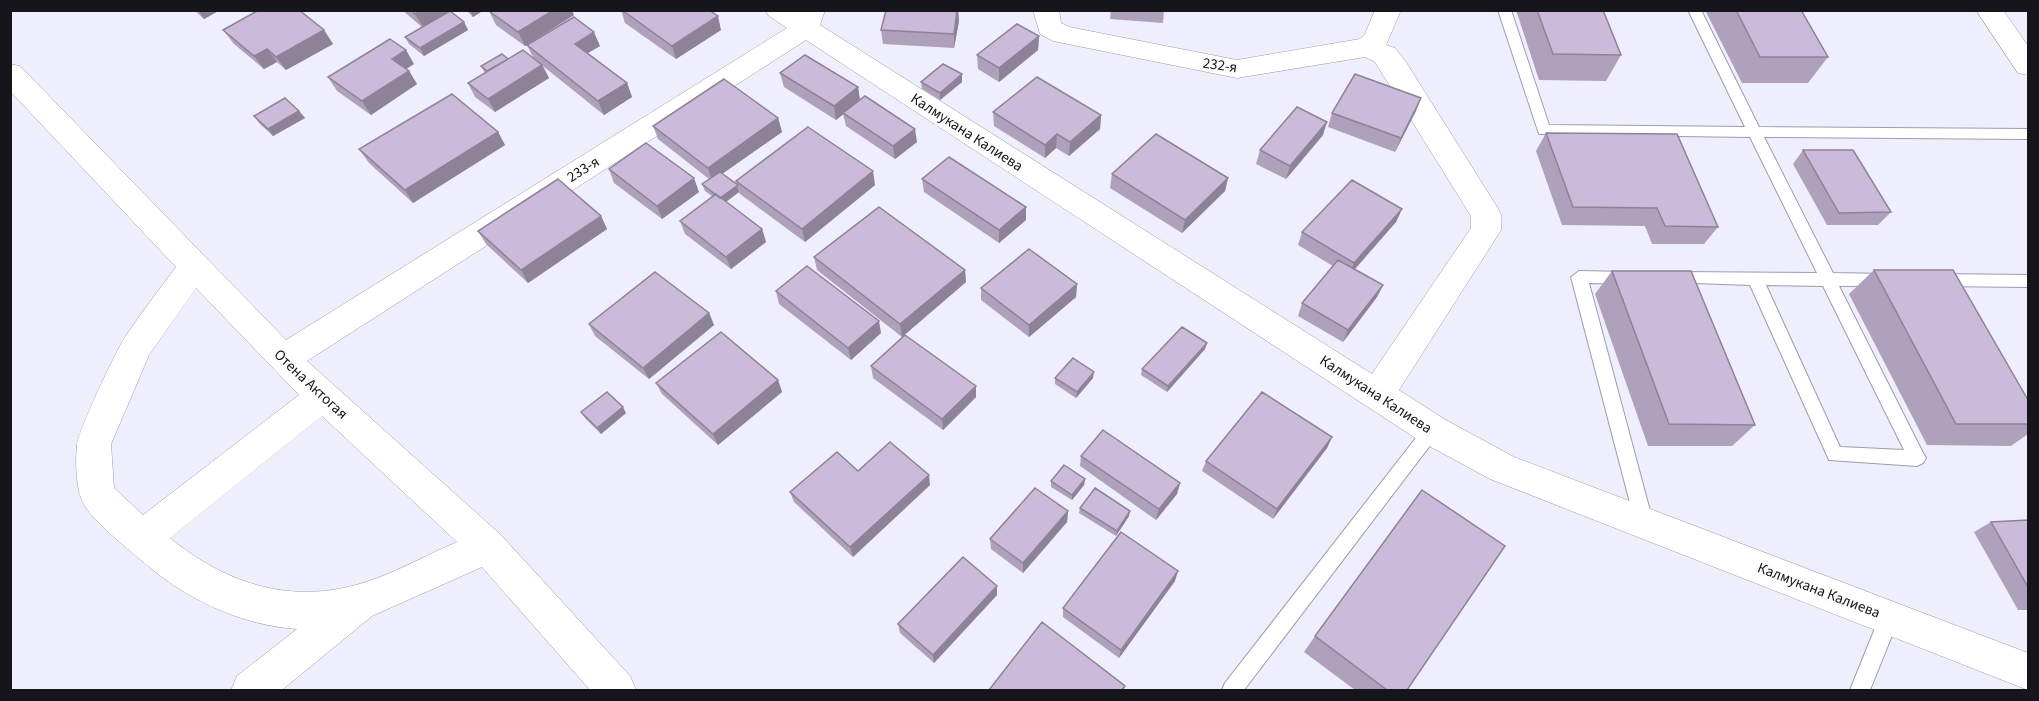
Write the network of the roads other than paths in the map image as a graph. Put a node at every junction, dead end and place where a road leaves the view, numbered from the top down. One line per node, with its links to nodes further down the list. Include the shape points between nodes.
1 (778, 10): 7 (street, Калмукана Калиева)
2 (1046, 10): 8 (street, 232-я, via 1049,28 1062,35 1238,69)
3 (1388, 10): 8 (street, via 1377,38)
4 (1504, 10): 11 (lane, via 1544,130)
5 (1694, 10): 11 (lane)
6 (1989, 10): 9 (street)
7 (809, 19): 19 (street, 233-я); 20 (street, Калмукана Калиева)
8 (1368, 47): 20 (street, via 1385,55 1396,69 1486,215 1486,230)
9 (2028, 66)
10 (10, 73): 13 (street, Отена Актогая)
11 (1754, 130): 12 (lane); 15 (lane)
12 (2028, 134)
13 (194, 266): 19 (street, Отена Актогая); 24 (street, via 136,348 94,444 98,495)
14 (1755, 279): 15 (lane); 15 (lane, via 1835,455 1917,458); 23 (lane, via 1579,277)
15 (1829, 279): 16 (lane)
16 (1899, 280)
17 (1923, 280): 18 (lane)
18 (2028, 281)
19 (283, 359): 21 (street, Отена Актогая)
20 (1377, 395): 22 (street, Калмукана Калиева)
21 (323, 396): 24 (street); 25 (street, Отена Актогая)
22 (1432, 430): 23 (street, Калмукана Калиева, via 1502,468); 31 (lane)
23 (1644, 522): 27 (street, Калмукана Калиева)
24 (141, 538): 26 (street, via 209,588 266,607 304,611)
25 (488, 547): 26 (street); 30 (street, Отена Актогая)
26 (359, 603): 29 (street)
27 (1889, 618): 28 (street, Калмукана Калиева); 32 (lane)
28 (2028, 672)
29 (251, 690)
30 (616, 690)
31 (1232, 690)
32 (1860, 690)

